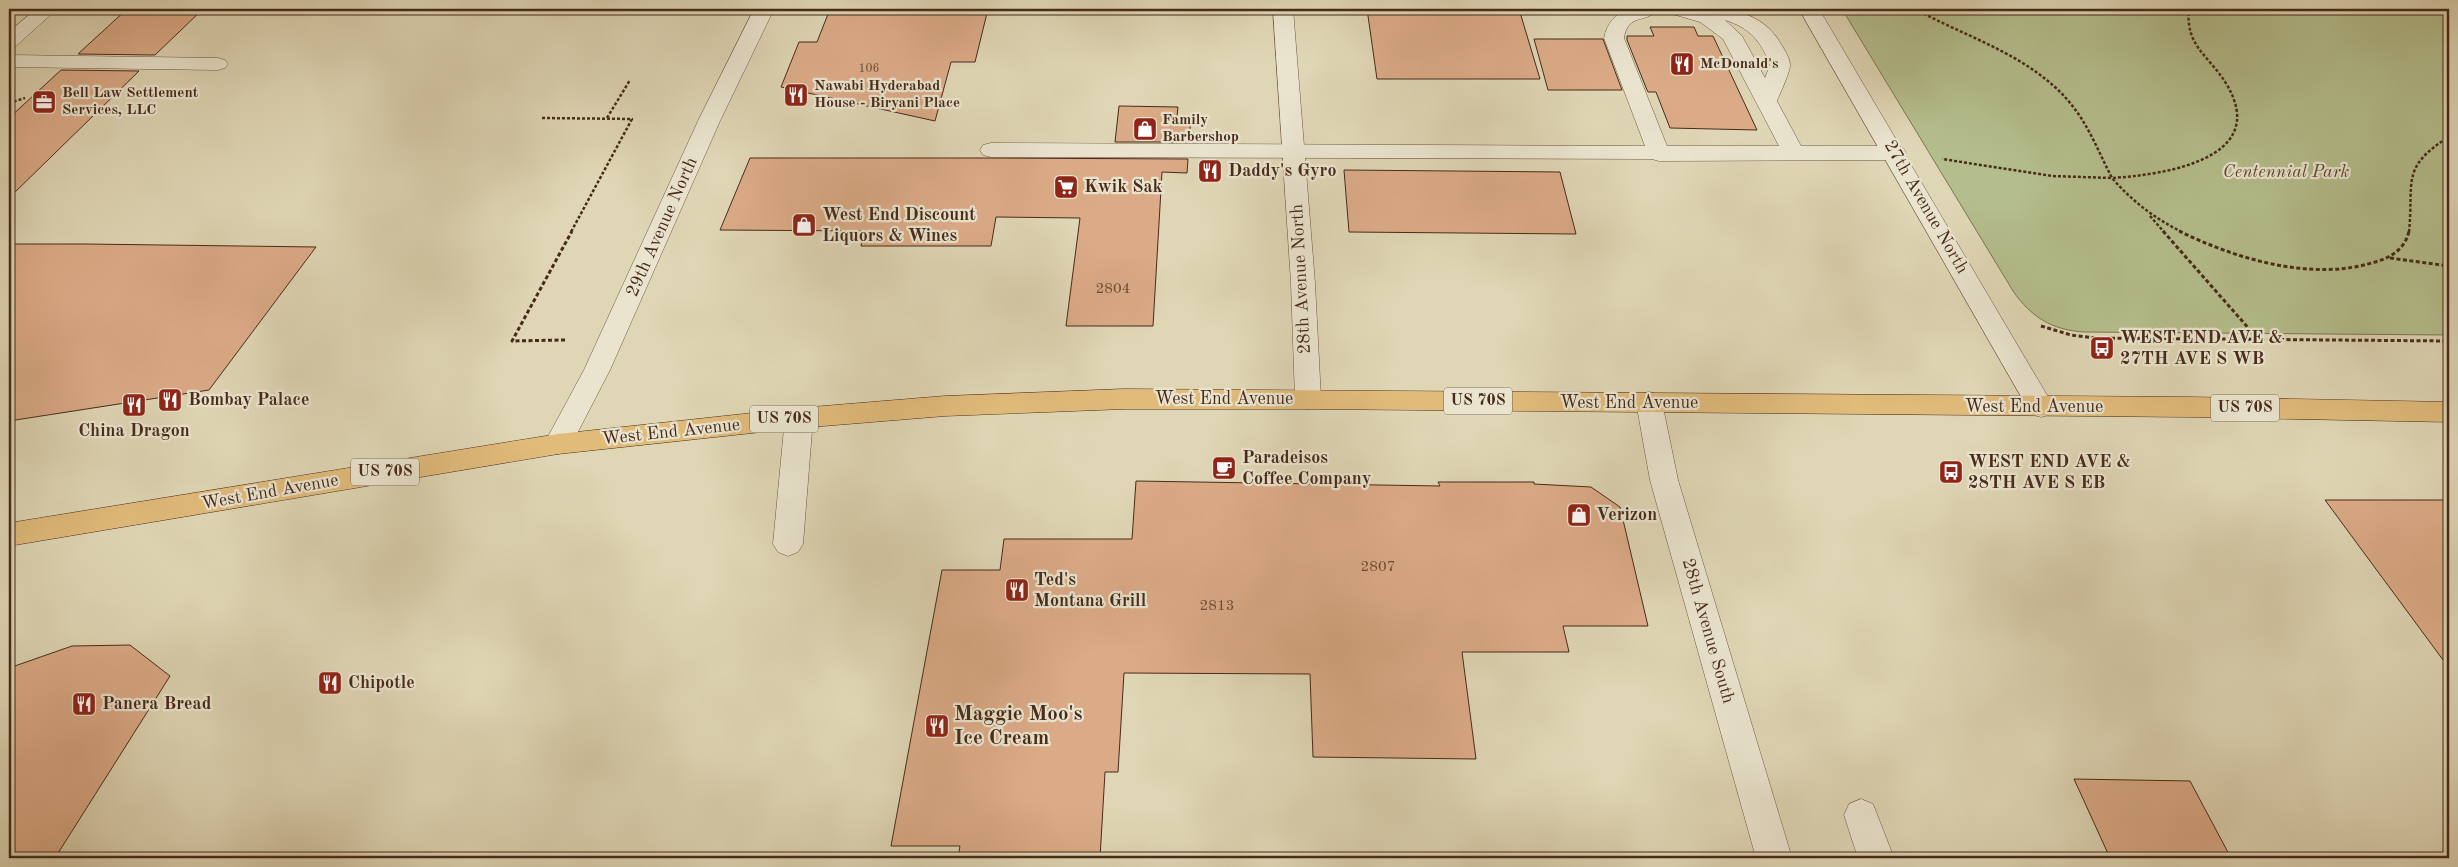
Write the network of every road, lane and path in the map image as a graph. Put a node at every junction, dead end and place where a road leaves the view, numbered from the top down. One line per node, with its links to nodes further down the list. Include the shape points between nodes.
1 (47, 9): 12 (street)
2 (764, 9): 39 (street, 29th Avenue North, via 709,121 598,370)
3 (1283, 9): 21 (street, 28th Avenue North)
4 (1648, 9): 24 (street, via 1624,17 1616,26 1614,38)
5 (1676, 9): 16 (street, via 1694,13 1724,27)
6 (1695, 9): 11 (street, via 1742,19)
7 (1754, 9): 11 (street)
8 (1809, 9): 22 (street, 27th Avenue North)
9 (1915, 9): 26 (path, via 2014,59 2044,78 2080,116)
10 (2189, 9): 26 (path, via 2188,32 2222,77 2236,107 2235,127 2229,141 2215,154 2194,164 2164,173)
11 (1764, 31): 16 (street, via 1780,65)
12 (9, 42)
13 (9, 61): 14 (street)
14 (218, 64)
15 (630, 80): 18 (path)
16 (1767, 101): 23 (street)
17 (542, 118): 18 (path)
18 (607, 119): 32 (path, via 632,119 512,341)
19 (2449, 137): 28 (path, via 2428,149 2413,169 2409,193 2410,234 2405,247)
20 (991, 150): 21 (street)
21 (1293, 152): 24 (street); 34 (street, 28th Avenue North)
22 (1895, 152): 23 (street); 36 (street, 27th Avenue North)
23 (1794, 153): 24 (street)
24 (1660, 154)
25 (1936, 158): 26 (path, via 2052,176)
26 (2112, 178): 27 (path, via 2129,199)
27 (2148, 214): 28 (path, via 2213,246 2269,262 2334,270 2372,265); 31 (path)
28 (2390, 258): 29 (path)
29 (2449, 266)
30 (2038, 324): 31 (path, via 2084,337)
31 (2258, 339): 33 (path)
32 (568, 340)
33 (2449, 341)
34 (1308, 399): 35 (main road, West End Avenue / US 70S); 38 (main road, West End Avenue / US 70S, via 1057,401)
35 (1649, 402): 36 (main road, West End Avenue / US 70S); 43 (street, 28th Avenue South, via 1664,480)
36 (2041, 407): 37 (main road, West End Avenue / US 70S)
37 (2449, 412)
38 (799, 418): 39 (main road, West End Avenue / US 70S); 41 (street)
39 (558, 444): 40 (main road, West End Avenue / US 70S)
40 (9, 536)
41 (788, 544)
42 (1861, 815): 44 (street)
43 (1774, 858)
44 (1876, 858)

